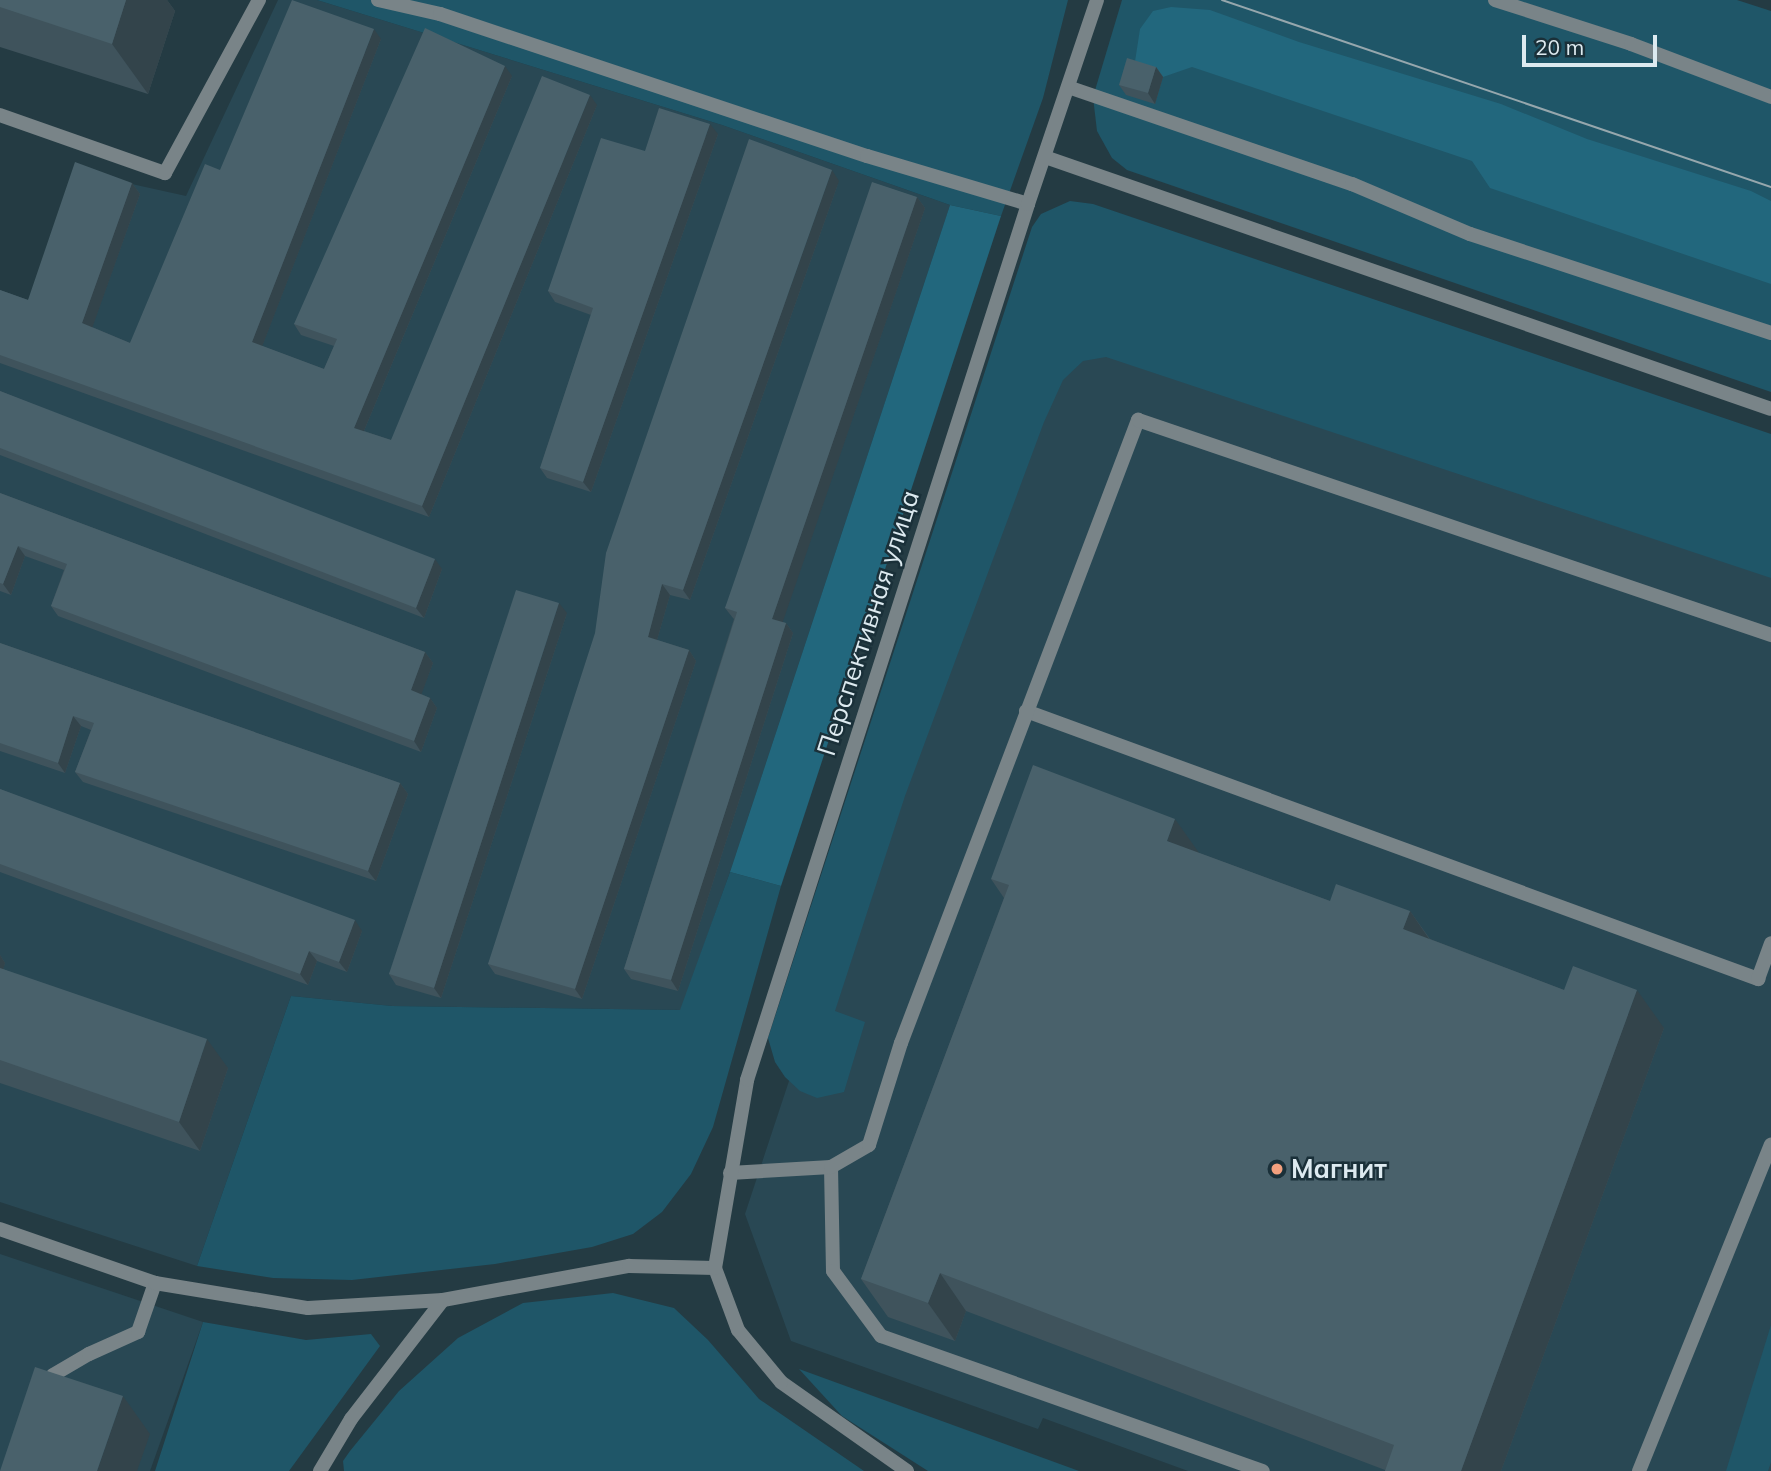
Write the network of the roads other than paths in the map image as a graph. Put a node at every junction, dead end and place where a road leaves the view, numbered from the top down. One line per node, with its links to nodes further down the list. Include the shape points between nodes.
1 (259, 0): 7 (street, via 164,173)
2 (378, 0): 9 (street, via 440,14 867,156)
3 (1097, 0): 5 (street, Перспективная улица)
4 (1495, 0): 6 (street, via 1631,44)
5 (1068, 87): 8 (street, Перспективная улица); 10 (street, via 1352,184 1470,234)
6 (1771, 97)
7 (0, 115)
8 (1045, 157): 9 (street, Перспективная улица); 11 (street)
9 (1028, 204): 17 (street, Перспективная улица, via 747,1080)
10 (1771, 332)
11 (1771, 409)
12 (1771, 635): 13 (street, via 1138,420)
13 (1026, 711): 14 (street, via 1758,979); 16 (street, via 901,1043 869,1145)
14 (1771, 943)
15 (1771, 1145): 26 (street)
16 (831, 1167): 17 (street); 25 (street, via 833,1271 881,1336)
17 (730, 1173): 19 (street, Перспективная улица)
18 (0, 1229): 20 (street)
19 (715, 1268): 21 (street, via 629,1266); 24 (street, via 738,1329 781,1382)
20 (155, 1283): 21 (street, via 309,1308); 22 (street, via 138,1332 53,1375)
21 (443, 1300): 23 (street, via 351,1419)
22 (35, 1406)
23 (320, 1471)
24 (908, 1471)
25 (1263, 1471)
26 (1639, 1471)

